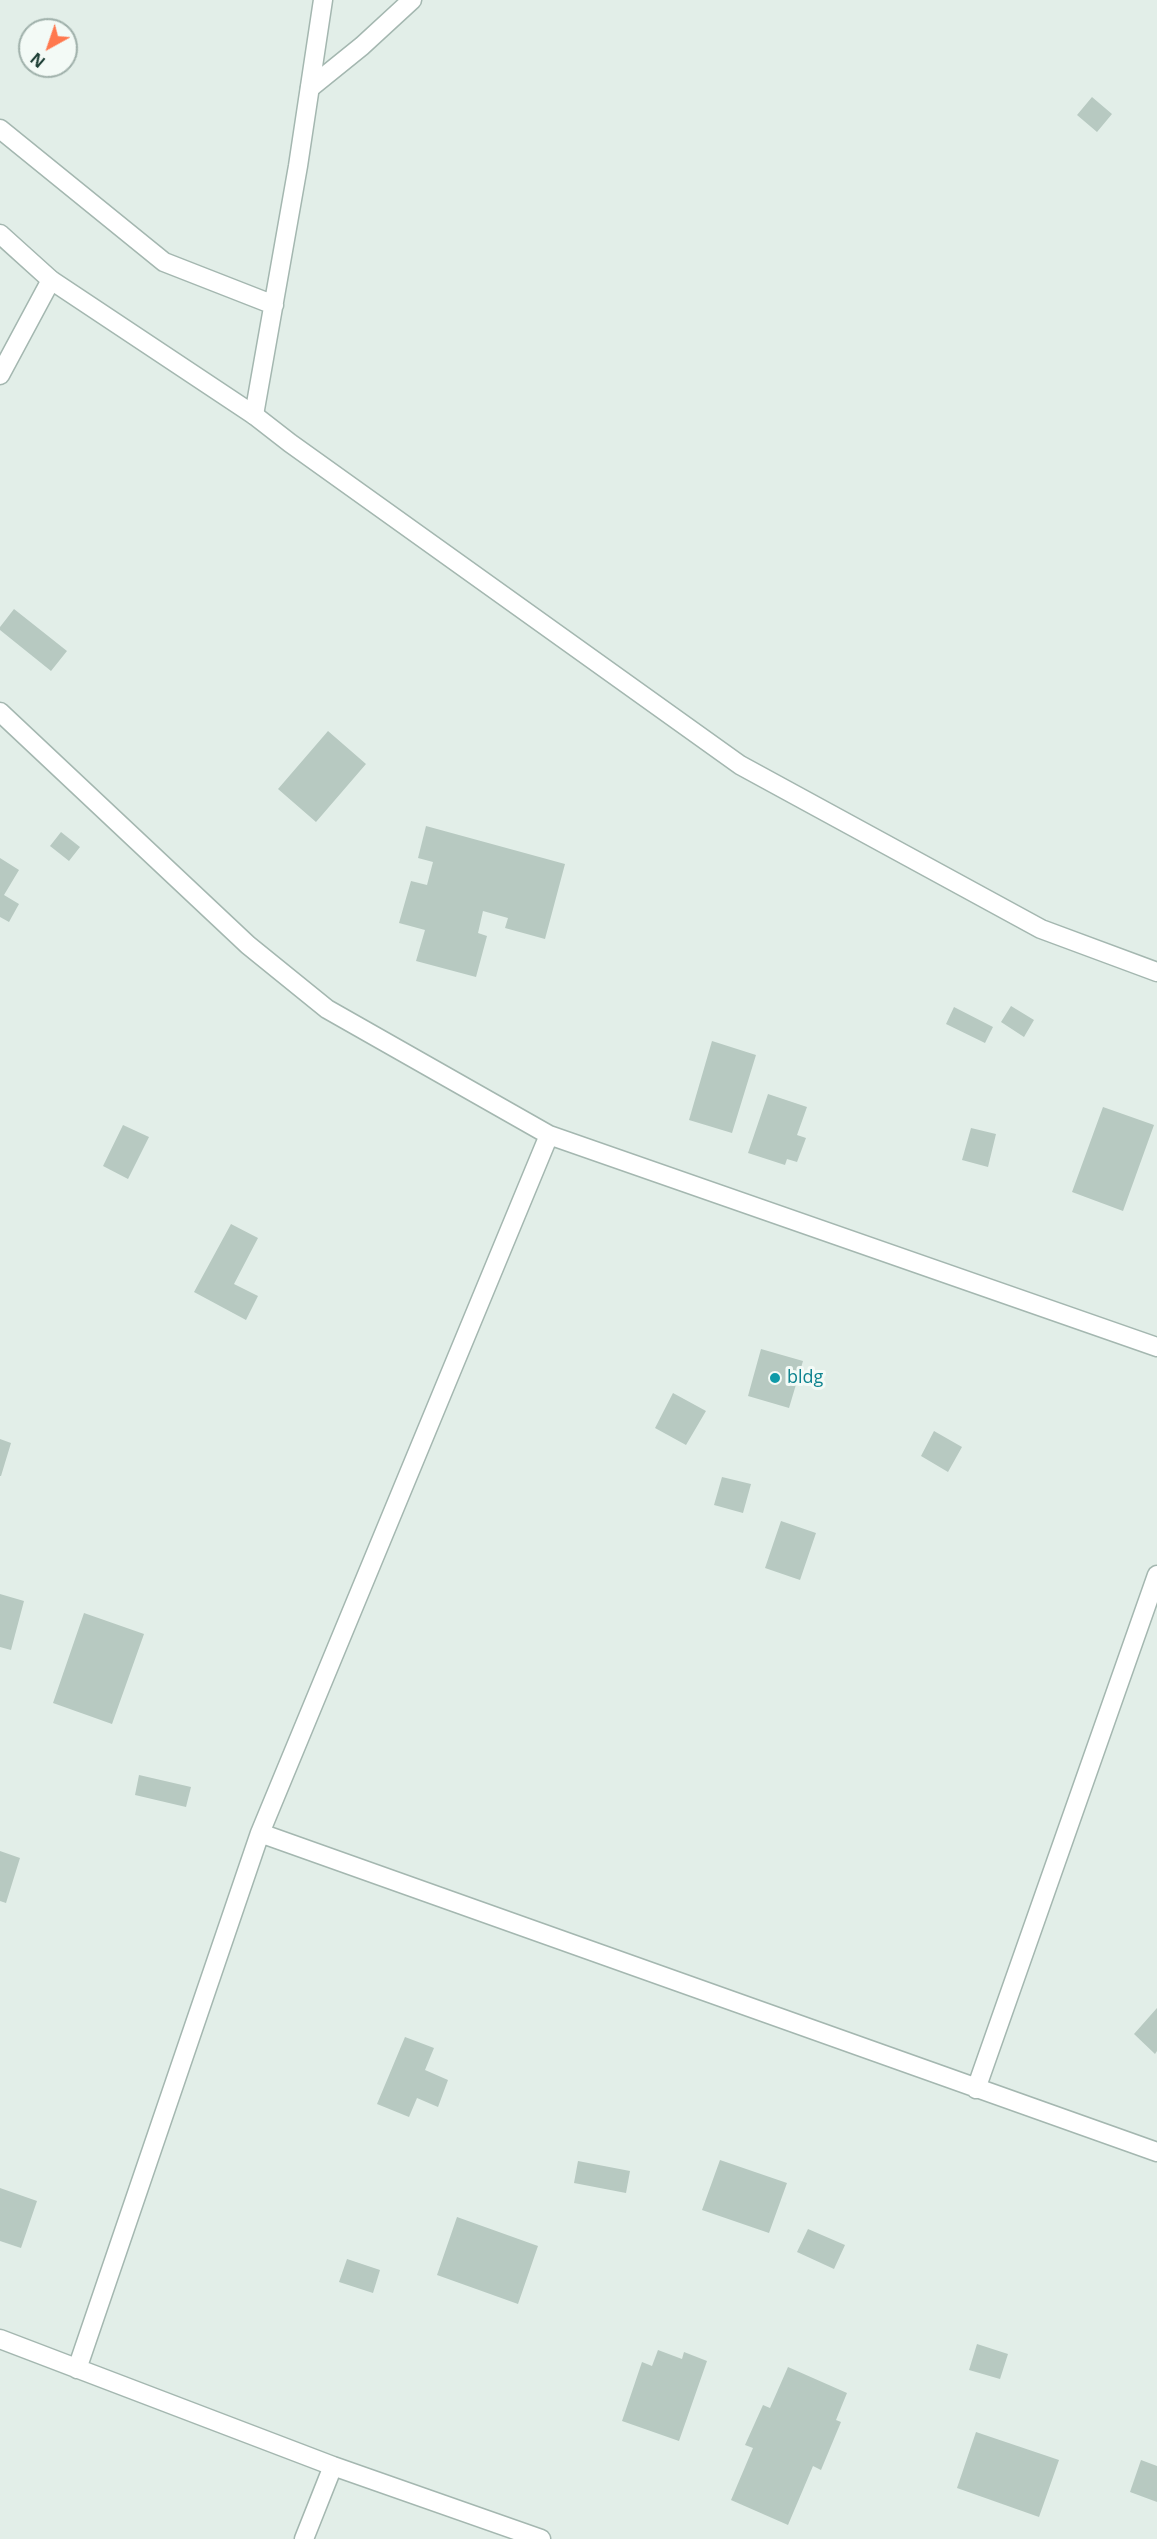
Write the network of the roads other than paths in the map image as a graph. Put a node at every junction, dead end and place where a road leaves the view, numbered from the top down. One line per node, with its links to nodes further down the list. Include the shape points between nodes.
1 (323, 0): 3 (street)
2 (412, 0): 3 (street)
3 (310, 87): 7 (street)
4 (0, 129): 7 (street, via 164,262)
5 (0, 234): 6 (street)
6 (51, 280): 8 (street); 9 (street)
7 (274, 305): 9 (street)
8 (0, 375)
9 (254, 415): 11 (street, via 740,765 1041,929)
10 (0, 712): 12 (street, via 248,945 327,1009)
11 (1157, 972)
12 (549, 1135): 13 (street); 15 (street)
13 (1157, 1347)
14 (1157, 1575): 16 (street)
15 (260, 1833): 16 (street); 19 (street)
16 (976, 2089): 17 (street)
17 (1157, 2152)
18 (0, 2339): 19 (street)
19 (77, 2369): 20 (street)
20 (333, 2466): 21 (street); 22 (street)
21 (304, 2539)
22 (541, 2539)

